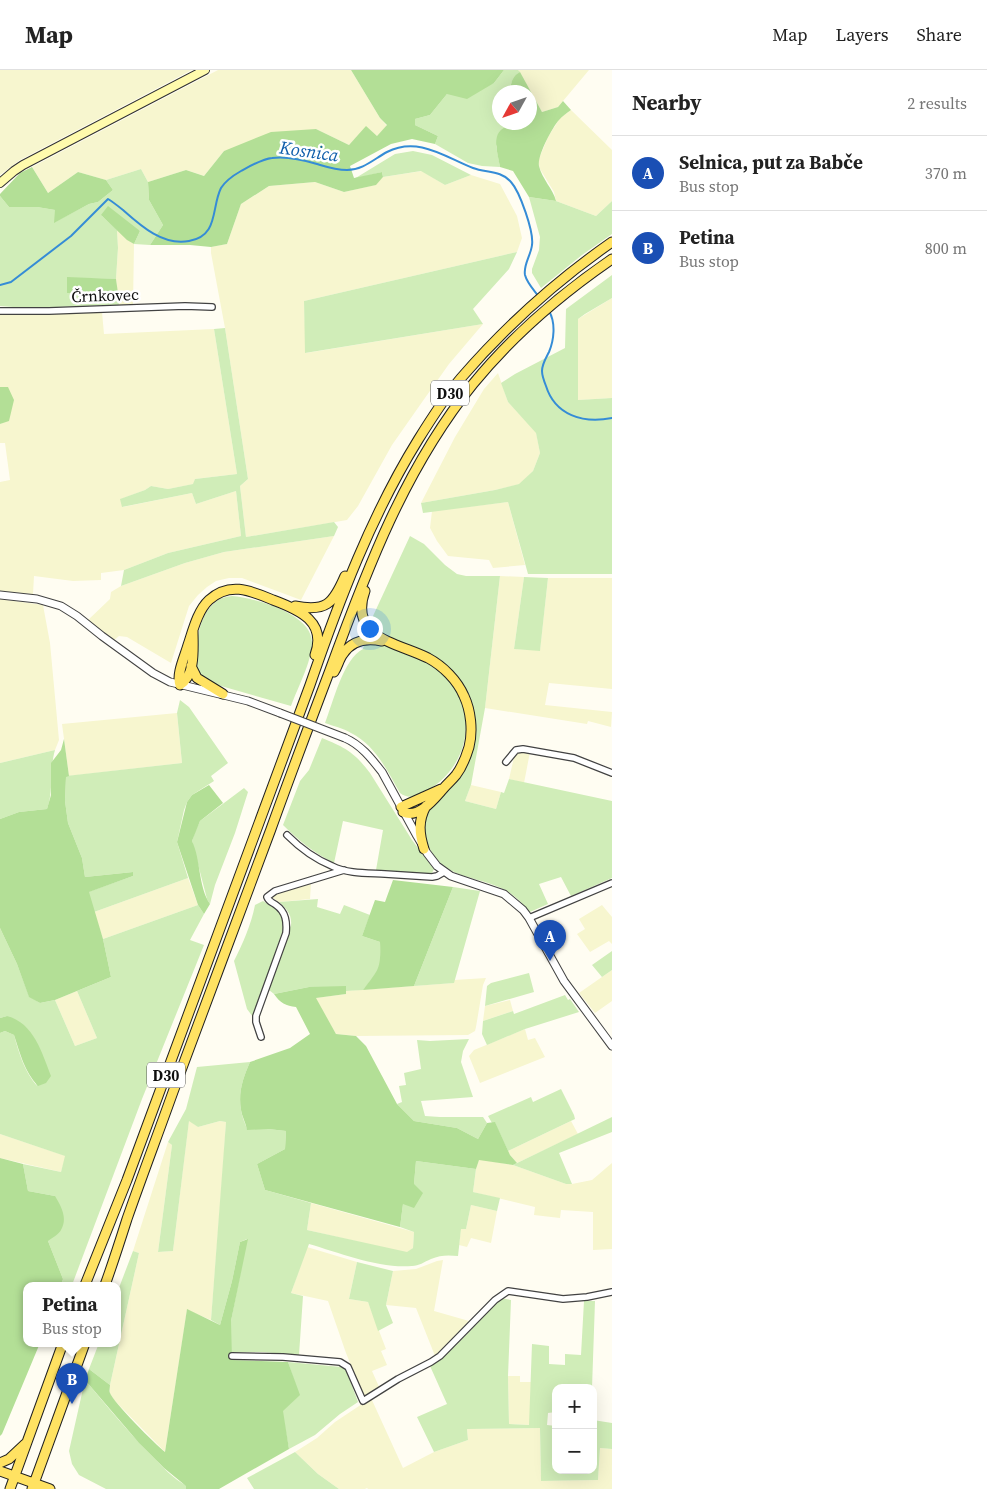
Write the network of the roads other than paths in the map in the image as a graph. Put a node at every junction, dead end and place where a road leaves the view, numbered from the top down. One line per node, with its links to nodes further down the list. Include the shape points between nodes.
1 (205, 70): 2 (main road, via 14,171)
2 (0, 184)
3 (612, 242): 7 (main road, D30, via 549,289 461,379 431,419 404,464 372,525)
4 (612, 259): 8 (main road, D30, via 535,319 473,384 412,475)
5 (212, 307): 6 (street, Črnkovec)
6 (0, 311)
7 (359, 558): 10 (main road, via 326,604 315,609); 15 (main road, D30)
8 (370, 566): 12 (main road, via 361,606 362,617 370,630); 16 (main road, D30)
9 (0, 595): 14 (street, via 37,599 61,606 153,673)
10 (287, 605): 11 (main road, via 249,590 225,591 205,604); 15 (main road, via 306,615 317,633)
11 (193, 631): 13 (main road); 14 (main road, via 179,677)
12 (388, 642): 16 (main road, via 369,639 353,644); 20 (main road, via 439,665 450,674 466,701 471,726 469,747 462,765)
13 (191, 666): 14 (main road, via 188,678); 17 (main road, via 198,678)
14 (180, 685): 17 (street)
15 (310, 685): 31 (main road, D30)
16 (324, 685): 32 (main road, D30)
17 (222, 694): 22 (street, bridge, via 280,713 359,746 376,763)
18 (506, 762): 19 (street, via 516,750 523,749 574,758)
19 (612, 773)
20 (443, 788): 21 (main road); 22 (main road)
21 (426, 806): 22 (main road, via 407,813); 24 (main road, via 420,822)
22 (402, 809): 24 (street)
23 (287, 835): 25 (street, via 317,859)
24 (424, 849): 26 (street)
25 (344, 870): 26 (street, via 432,877); 29 (street, via 275,891 267,897 281,910 287,923 256,1016)
26 (444, 872): 28 (street, via 504,894)
27 (612, 883): 28 (street)
28 (529, 918): 30 (street, via 564,981)
29 (261, 1037)
30 (612, 1046)
31 (86, 1282)
32 (106, 1282)
33 (612, 1292): 36 (street, via 563,1299 510,1291 503,1293 440,1356 363,1401 348,1367 340,1362)
34 (62, 1347): 37 (main road)
35 (84, 1347): 41 (main road)
36 (232, 1356)
37 (27, 1442): 38 (main road, via 10,1459); 40 (main road)
38 (0, 1463)
39 (0, 1471): 40 (main road)
40 (15, 1476): 41 (main road); 42 (main road)
41 (33, 1486): 43 (main road)
42 (10, 1489)
43 (50, 1489)

